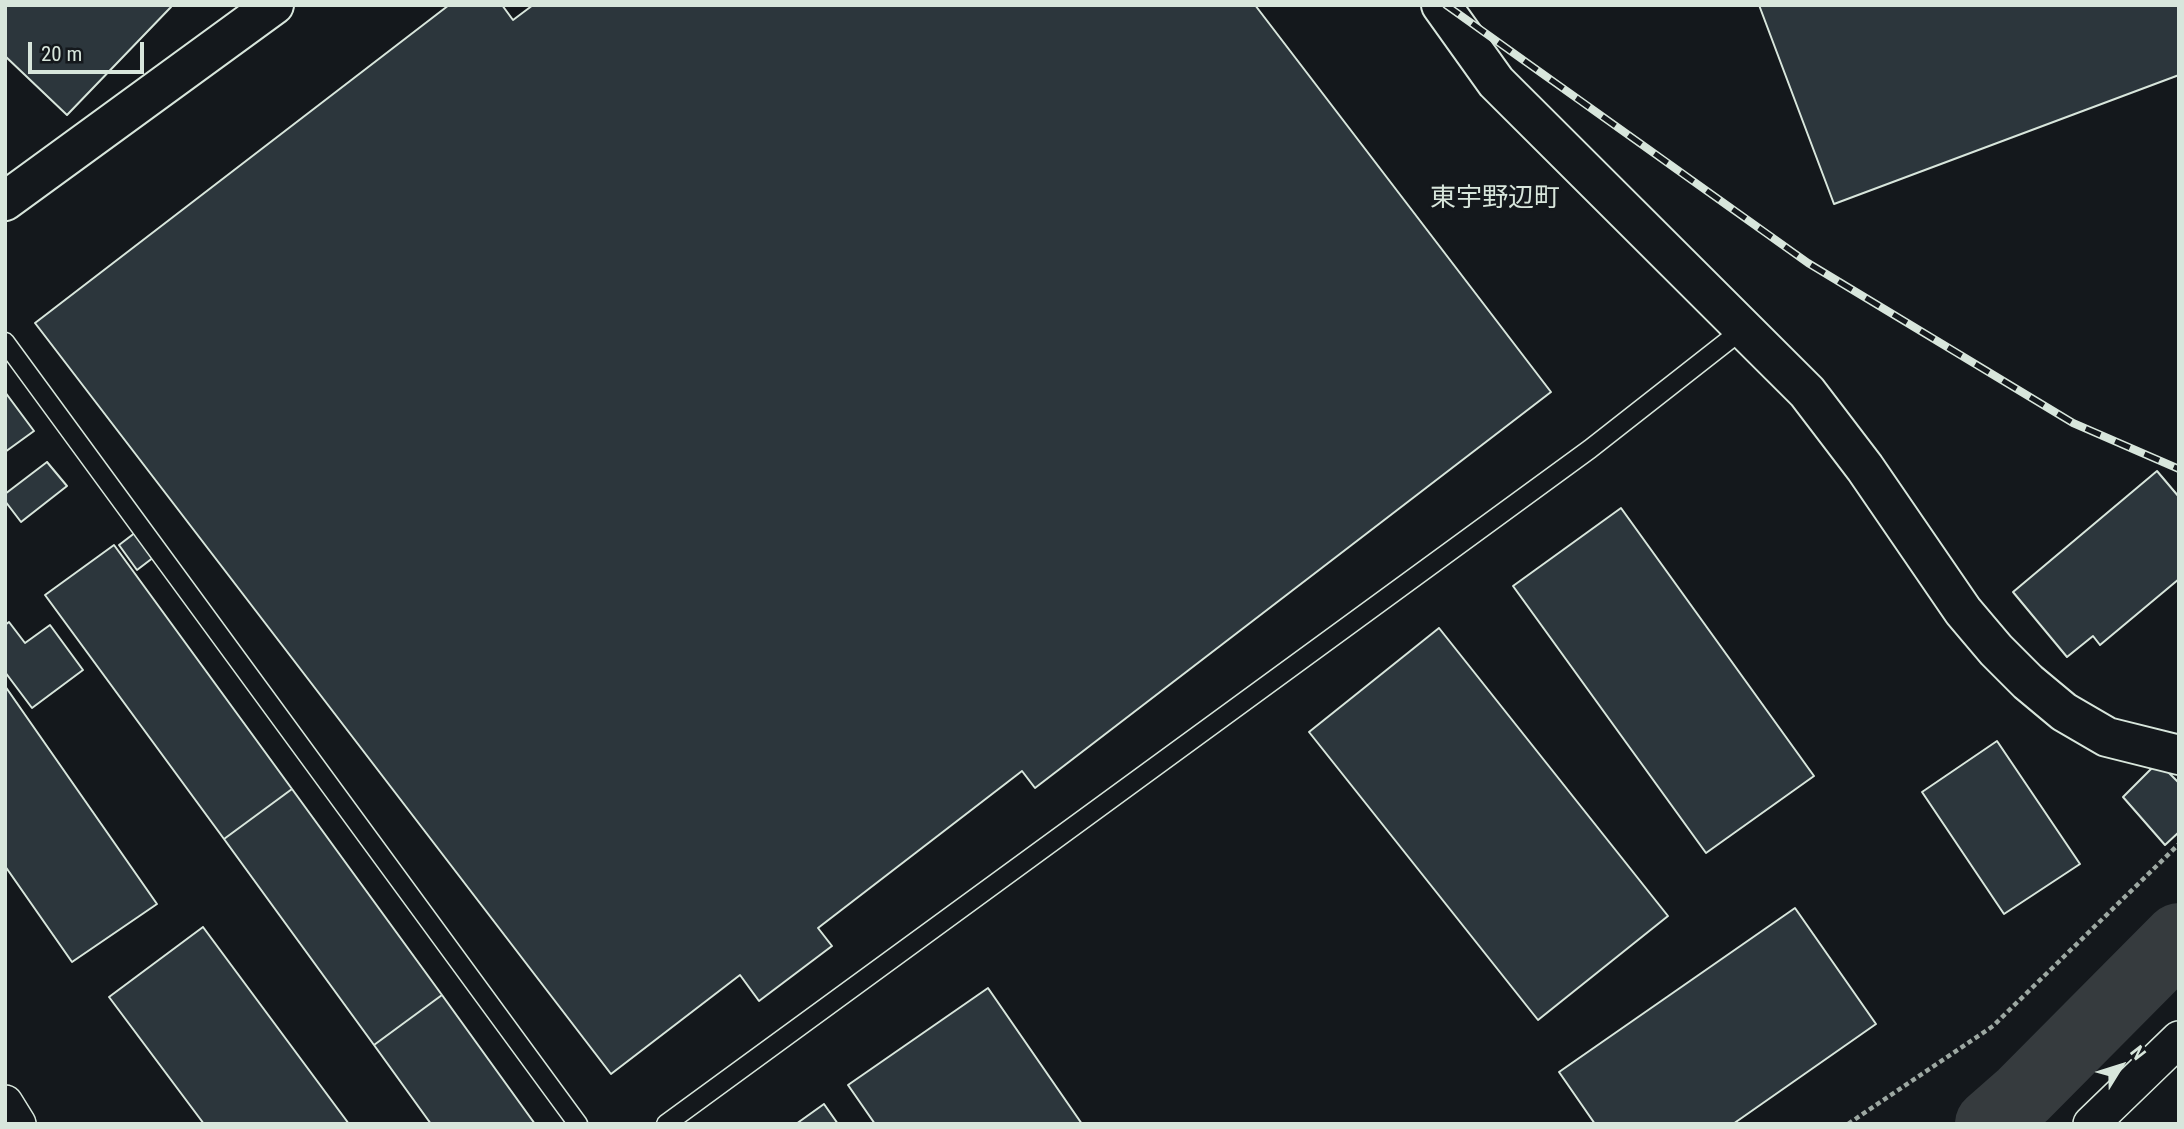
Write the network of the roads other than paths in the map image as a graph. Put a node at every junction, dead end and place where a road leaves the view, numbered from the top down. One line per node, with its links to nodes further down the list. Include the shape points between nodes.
1 (274, 5): 3 (street)
2 (1441, 5): 4 (street, via 1496,82)
3 (5, 201)
4 (1743, 329): 6 (street, via 1807,392 1964,611 2028,682 2064,712 2107,737); 11 (lane, via 1590,449)
5 (5, 342): 10 (lane)
6 (2179, 755)
7 (2179, 1039): 12 (street)
8 (5, 1103): 9 (street)
9 (18, 1124)
10 (578, 1124)
11 (666, 1124)
12 (2091, 1124)

